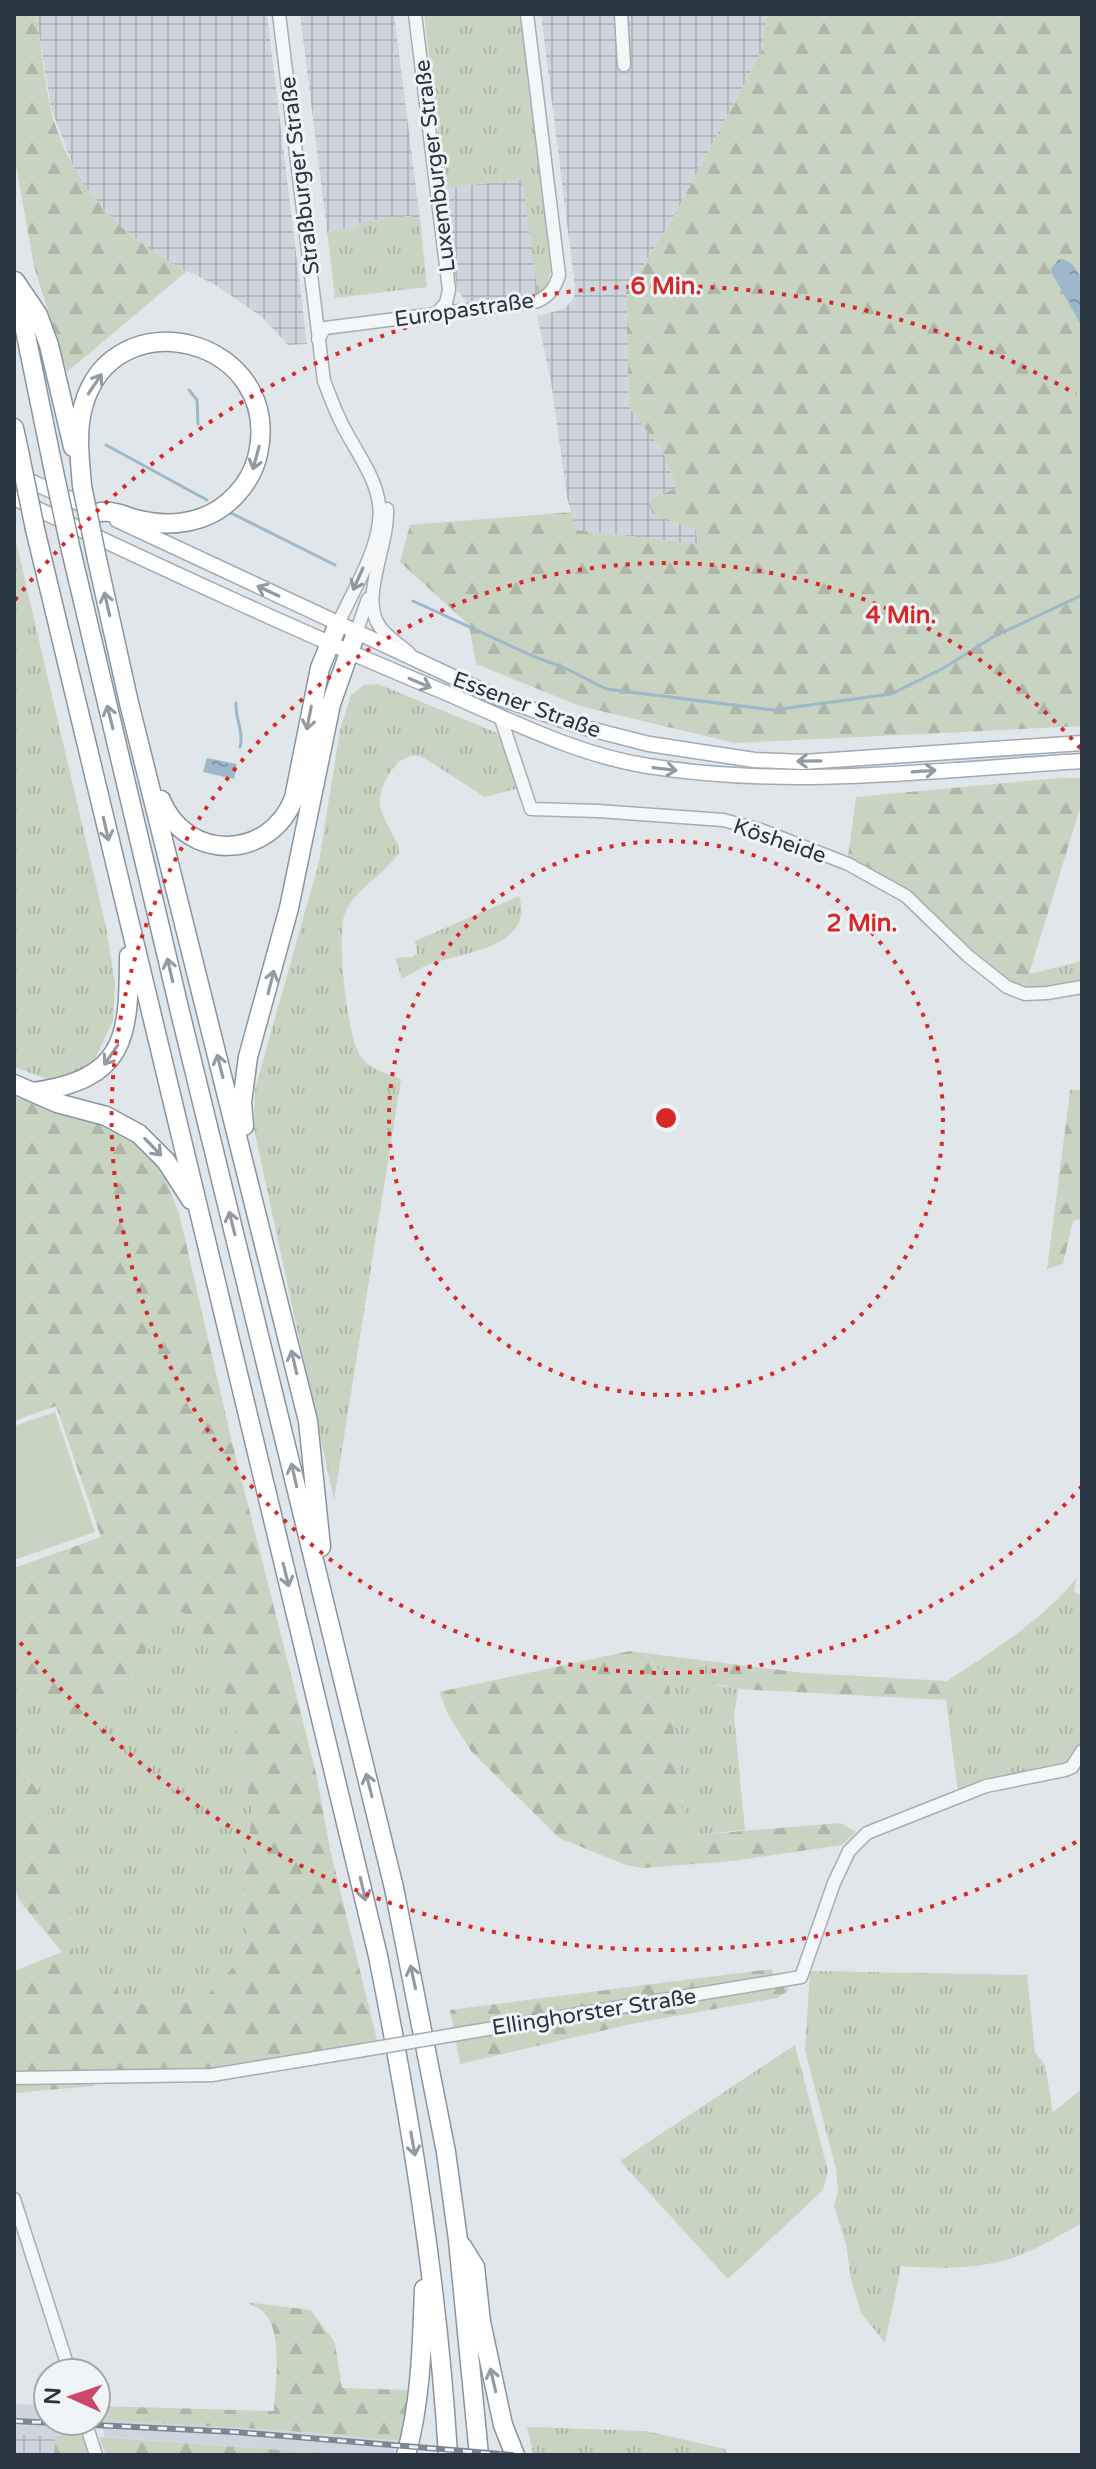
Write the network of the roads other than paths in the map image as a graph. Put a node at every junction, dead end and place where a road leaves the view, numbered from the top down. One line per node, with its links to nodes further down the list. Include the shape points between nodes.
1 (279, 14): 8 (street, Straßburger Straße)
2 (415, 14): 7 (street, Luxemburger Straße, via 449,290)
3 (527, 14): 7 (street, Europastraße, via 559,275 556,286 538,301)
4 (621, 14): 5 (street)
5 (624, 65)
6 (15, 277): 12 (highway, via 49,345); 30 (highway, one-way to 6, bridge, via 70,546)
7 (436, 314): 8 (street, Europastraße, via 325,328)
8 (318, 339): 10 (street, via 332,404)
9 (14, 428): 11 (highway)
10 (359, 454): 15 (street, via 378,478 387,504 388,525); 16 (street, one-way to 16, via 379,500 379,522)
11 (17, 465): 14 (main road, Essener Straße); 24 (highway, one-way to 24, bridge)
12 (82, 486): 14 (highway, one-way to 14, via 83,407 98,377 121,355 156,342 195,345 231,365 249,386 259,411 260,448 254,469 229,502 203,518 167,524); 20 (highway, one-way to 12, bridge)
13 (14, 498): 18 (main road, Essener Straße)
14 (100, 512): 16 (main road, Essener Straße, one-way to 14)
15 (372, 588): 17 (street); 19 (street, via 372,609 381,629)
16 (338, 624): 17 (main road, Essener Straße); 18 (highway)
17 (352, 642): 18 (main road, Essener Straße); 19 (main road, Essener Straße); 21 (main road, Essener Straße, one-way to 21); 28 (highway, one-way to 17, via 242,1102 248,1057 289,908 322,736)
18 (329, 643): 20 (highway, one-way to 20, via 288,813 270,832 245,844 201,842 171,819 137,711)
19 (425, 666): 22 (main road, Essener Straße, one-way to 19, via 817,761 754,760 649,744 582,727)
20 (129, 703): 28 (highway, one-way to 20)
21 (500, 716): 23 (main road, Essener Straße, one-way to 23, via 579,748 644,766 711,775 802,779); 25 (street, Kösheide, via 531,809 723,820 761,830 848,864 906,896 1007,987 1025,994)
22 (1082, 743)
23 (1082, 761)
24 (129, 926): 27 (highway, one-way to 27, via 128,1009 113,1054 83,1080); 29 (highway)
25 (1082, 987)
26 (14, 1084): 27 (highway)
27 (33, 1092): 29 (highway, one-way to 29, via 106,1116 139,1134 166,1161)
28 (246, 1168): 30 (highway, one-way to 28, via 308,1421)
29 (199, 1213): 35 (highway, one-way to 35, via 378,1956)
30 (325, 1606): 34 (highway, one-way to 30, via 394,1888)
31 (1082, 1751): 32 (street, Ellinghorster Straße, bridge, via 1072,1767 986,1786 867,1833 849,1851 834,1883 801,1977 212,2075)
32 (14, 2078)
33 (14, 2199): 36 (street)
34 (458, 2240): 39 (highway); 40 (highway, one-way to 34, via 488,2356 475,2267)
35 (428, 2247): 37 (highway, via 415,2416); 38 (highway)
36 (65, 2357)
37 (406, 2455)
38 (448, 2455)
39 (479, 2455)
40 (515, 2455)

